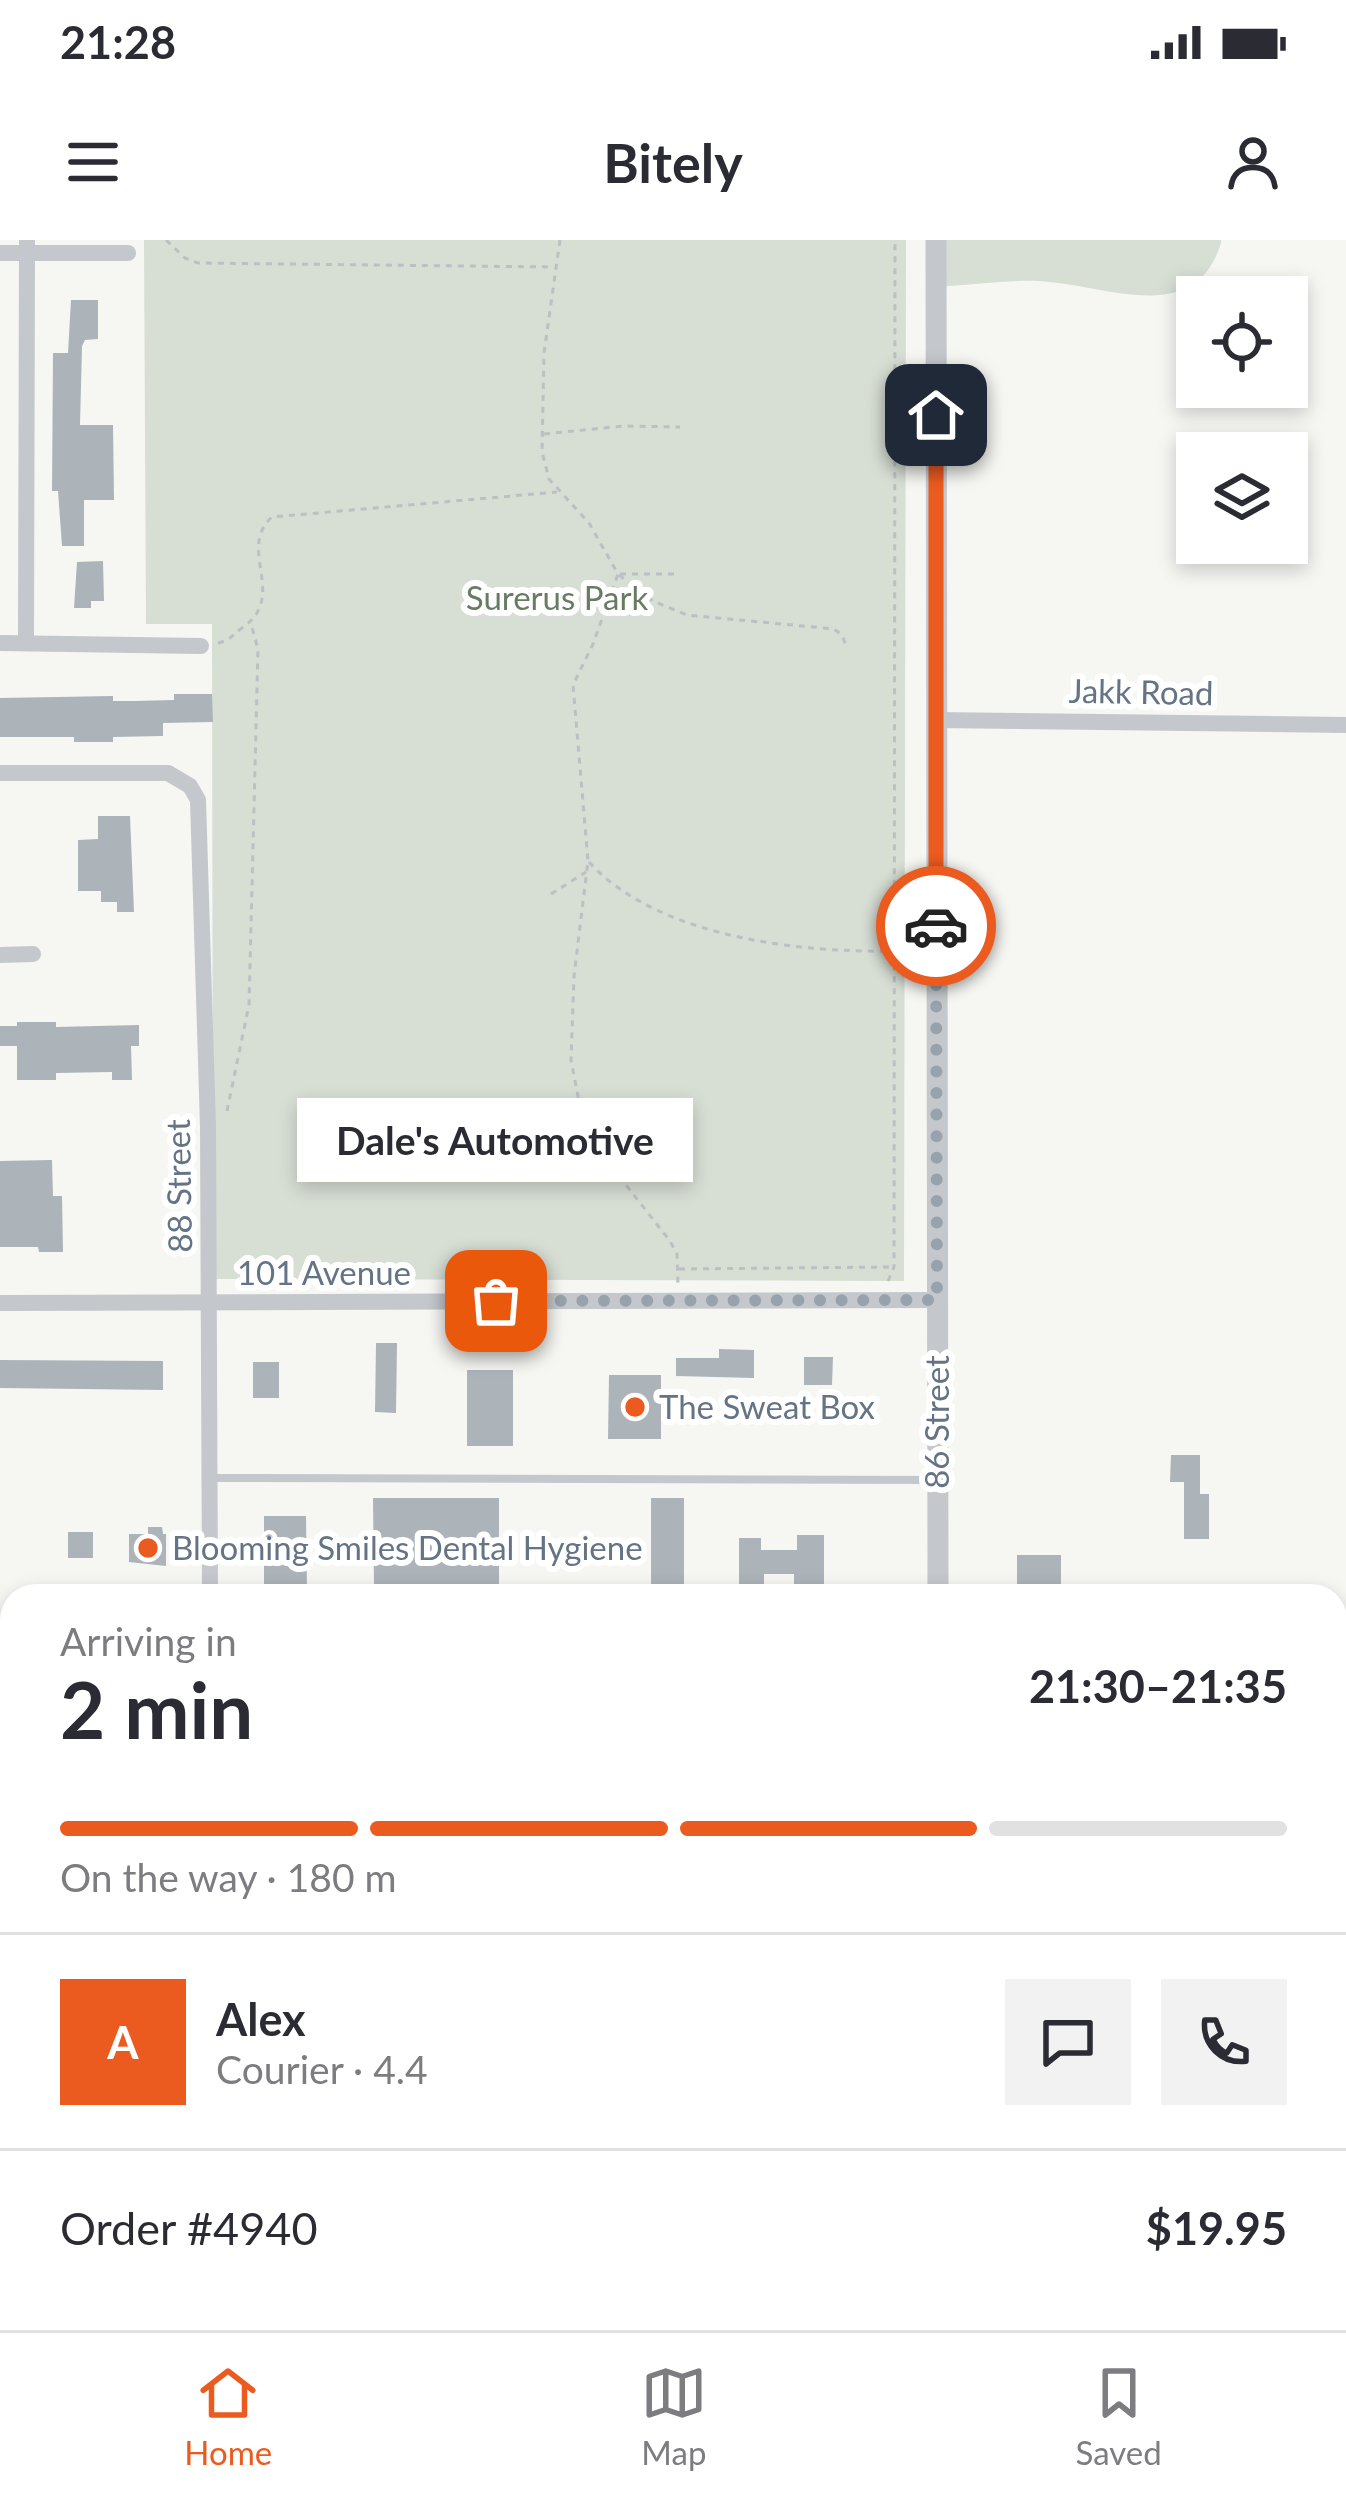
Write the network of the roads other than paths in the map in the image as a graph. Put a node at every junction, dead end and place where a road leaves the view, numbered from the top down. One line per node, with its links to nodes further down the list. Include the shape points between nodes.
1 (936, 240): 8 (street, 86 Street)
2 (27, 247): 3 (street); 4 (street); 6 (street)
3 (0, 253)
4 (128, 253)
5 (0, 643): 6 (street)
6 (26, 643): 7 (street)
7 (202, 646)
8 (935, 720): 9 (street, Jakk Road); 13 (street, 86 Street)
9 (1346, 724)
10 (0, 773): 15 (street, 88 Street, via 158,771 184,781 198,800)
11 (33, 954): 12 (street)
12 (0, 955)
13 (937, 1300): 15 (street, 101 Avenue); 17 (street, 86 Street)
14 (0, 1303): 15 (street, 101 Avenue)
15 (211, 1303): 16 (street, 88 Street)
16 (211, 1478): 17 (lane); 18 (street, 88 Street)
17 (936, 1480): 19 (street, 86 Street)
18 (210, 1584)
19 (938, 1584)

